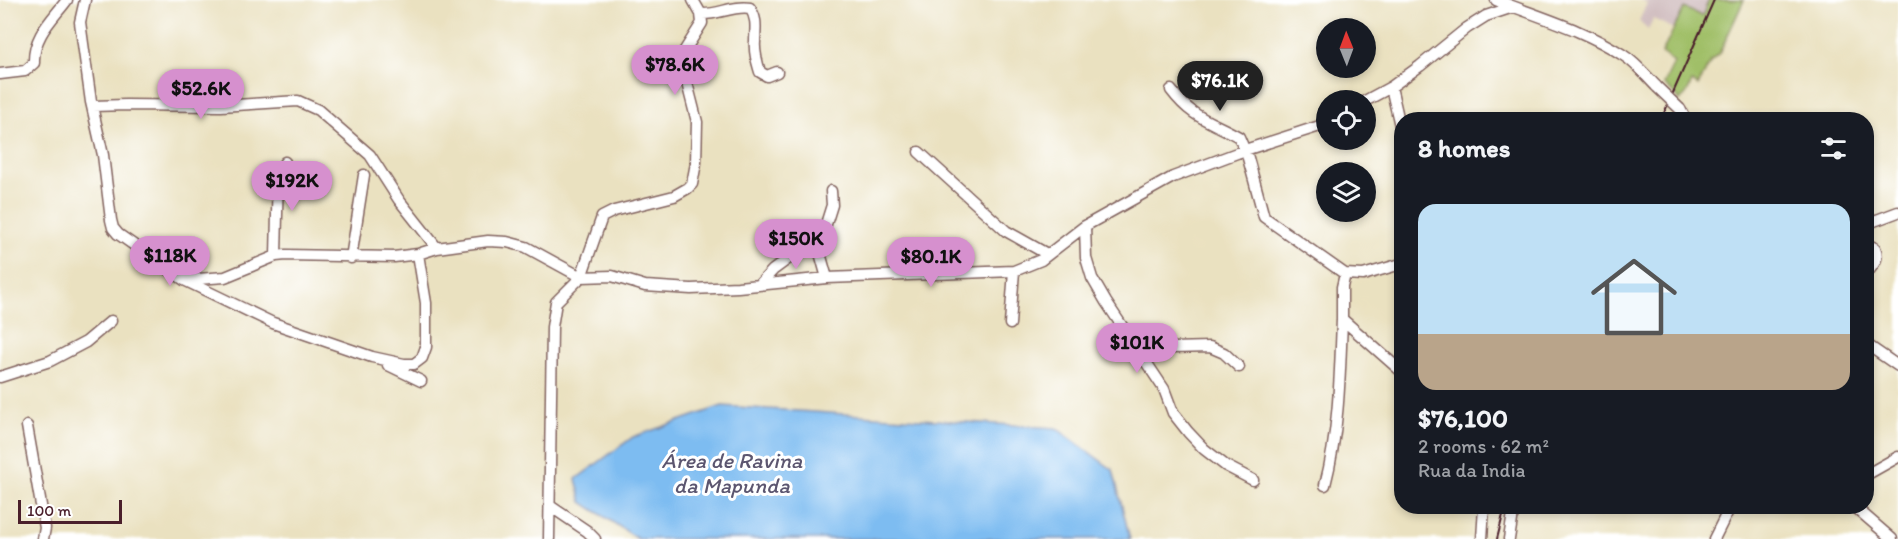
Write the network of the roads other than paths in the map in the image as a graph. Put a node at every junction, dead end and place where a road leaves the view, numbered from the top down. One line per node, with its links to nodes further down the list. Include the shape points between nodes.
1 (67, 0): 8 (street, via 39,37 34,63 26,71)
2 (85, 0): 12 (street, via 80,19)
3 (693, 0): 6 (street)
4 (1496, 0): 5 (street)
5 (1513, 7): 9 (street, via 1486,16 1467,28); 14 (street, bridge, via 1611,47)
6 (701, 14): 7 (street, via 750,8 755,15 754,43 760,72); 35 (street, via 702,23 685,50 684,63 697,122 692,184 674,196 614,210 602,217)
7 (777, 72)
8 (0, 75)
9 (1391, 87): 11 (street); 13 (street)
10 (1171, 90): 16 (street, via 1200,119 1239,137)
11 (1376, 95)
12 (93, 106): 25 (street, via 221,106 298,101 318,110 370,155); 37 (street, via 113,228)
13 (1397, 112)
14 (1682, 112)
15 (1316, 127): 16 (street)
16 (1245, 150): 23 (street, via 1173,177); 34 (street, via 1264,217)
17 (919, 152): 28 (street, via 1006,231)
18 (285, 162): 29 (street, via 278,172)
19 (364, 175): 30 (street)
20 (831, 191): 24 (street, via 832,205)
21 (1898, 212): 22 (street)
22 (1874, 221)
23 (1084, 226): 28 (street); 42 (street, via 1092,278)
24 (818, 237): 36 (street); 38 (street)
25 (437, 248): 27 (street); 35 (street, via 507,242 526,247)
26 (1874, 248): 31 (street)
27 (418, 254): 30 (street); 44 (street, via 426,303 427,332 422,358 414,364 404,364)
28 (1047, 254): 33 (street)
29 (276, 256): 30 (street); 37 (street, via 225,277)
30 (351, 258)
31 (1874, 263)
32 (1394, 266): 34 (street)
33 (1014, 271): 36 (street); 41 (street)
34 (1345, 274): 39 (street)
35 (581, 277): 38 (street, via 612,276 645,286 691,289); 55 (street, via 556,302 552,327)
36 (826, 278): 38 (street)
37 (184, 280): 44 (street, via 291,330)
38 (759, 285)
39 (1342, 320): 45 (street); 54 (street, via 1336,422)
40 (111, 321): 48 (street, via 86,342 50,361)
41 (1010, 324)
42 (1134, 345): 47 (street, via 1210,347 1224,352); 53 (street, via 1188,432 1226,466)
43 (1874, 350): 46 (street)
44 (372, 357): 49 (street)
45 (1394, 364)
46 (1898, 366)
47 (1239, 367)
48 (0, 377)
49 (421, 381)
50 (27, 426): 60 (street, via 45,528)
51 (1898, 458): 52 (street)
52 (1874, 471)
53 (1253, 480)
54 (1325, 485)
55 (550, 506): 61 (street); 62 (street)
56 (1484, 514): 63 (street)
57 (1513, 514): 64 (street)
58 (1726, 514): 65 (street)
59 (1863, 514): 66 (street)
60 (43, 539)
61 (549, 539)
62 (595, 539)
63 (1482, 539)
64 (1509, 539)
65 (1714, 539)
66 (1892, 539)

